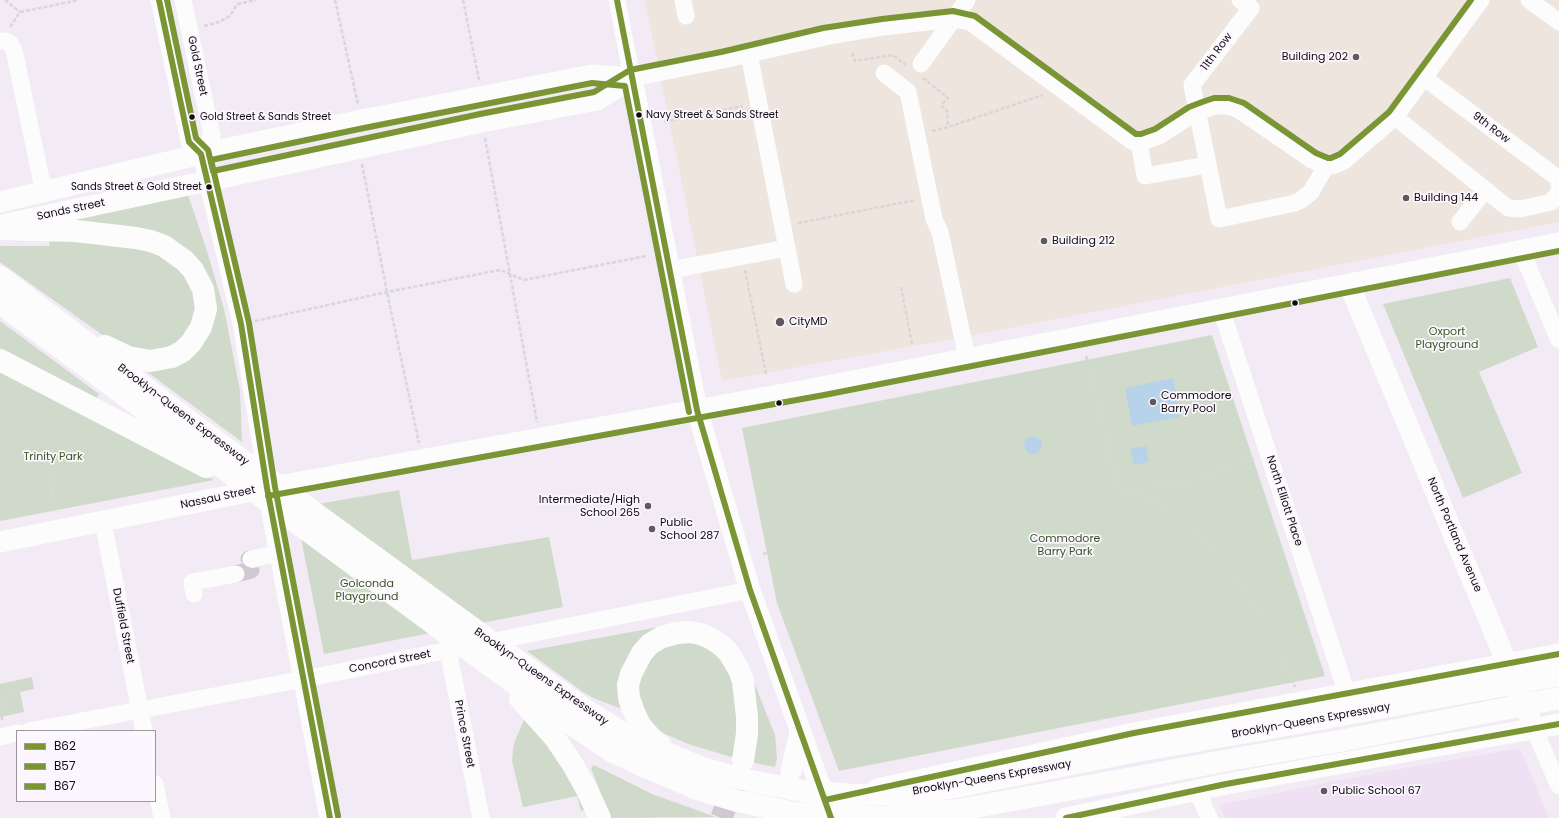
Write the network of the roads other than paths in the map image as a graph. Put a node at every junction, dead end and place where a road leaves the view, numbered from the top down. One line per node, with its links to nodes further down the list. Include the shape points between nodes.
1 (159, 0): 19 (street, via 189,142)
2 (183, 0): 19 (street, Gold Street, via 212,136)
3 (617, 0): 15 (street)
4 (967, 0): 8 (street)
5 (1240, 0): 16 (street, 11th Row, via 1251,8 1192,85)
6 (1481, 0): 14 (street)
7 (1529, 0): 9 (street)
8 (953, 19): 11 (street, via 845,33); 12 (street); 18 (street, via 970,22 1130,140)
9 (1559, 22)
10 (0, 41): 26 (street, via 10,43 14,50)
11 (749, 54): 15 (street); 33 (street)
12 (921, 64)
13 (884, 73): 43 (street, via 908,92 929,198 940,232)
14 (1423, 77): 17 (street); 22 (street, 9th Row)
15 (632, 78): 19 (main road, Sands Street, via 592,75); 23 (main road, Sands Street, via 597,100); 35 (main road)
16 (1197, 113): 18 (street, via 1159,136); 20 (street); 21 (street, via 1215,106 1239,110 1312,160)
17 (1395, 117): 21 (street, via 1344,161); 24 (street)
18 (1139, 142): 20 (street, via 1145,176)
19 (201, 154): 23 (street); 26 (main road, Sands Street)
20 (1208, 165): 21 (street, via 1219,219 1295,203 1312,192)
21 (1326, 166)
22 (1559, 179): 25 (street)
23 (207, 180): 30 (main road, Sands Street); 47 (street, via 241,324)
24 (1485, 190): 27 (street, via 1508,208 1520,210 1551,202); 29 (street)
25 (1559, 190)
26 (44, 192): 28 (main road, Sands Street)
27 (1559, 193)
28 (0, 202)
29 (1460, 222)
30 (0, 225)
31 (0, 229): 41 (highway, via 96,232 151,241 174,252 185,262 199,278 205,298 204,317 194,340 183,351 160,360 128,357)
32 (1559, 243): 34 (main road, Nassau Street)
33 (787, 248): 35 (street); 37 (street)
34 (1521, 250): 38 (main road, Nassau Street); 42 (street)
35 (670, 270): 45 (main road)
36 (0, 277): 41 (highway, Brooklyn-Queens Expressway)
37 (794, 284)
38 (1349, 284): 40 (main road, Nassau Street); 57 (main road, North Portland Avenue)
39 (0, 302): 46 (highway, Brooklyn-Queens Expressway)
40 (1221, 309): 43 (main road, Nassau Street); 60 (street, North Elliott Place)
41 (59, 320): 46 (highway, Brooklyn-Queens Expressway)
42 (1559, 340)
43 (967, 358): 45 (main road, Nassau Street)
44 (0, 360): 46 (highway)
45 (697, 410): 47 (main road, Nassau Street); 53 (main road)
46 (187, 440): 61 (highway, Brooklyn-Queens Expressway); 61 (highway, Brooklyn-Queens Expressway, via 500,674)
47 (267, 488): 48 (main road, Nassau Street); 50 (main road)
48 (103, 522): 49 (main road, Nassau Street); 63 (street, Duffield Street)
49 (0, 542)
50 (280, 553): 51 (street); 59 (main road)
51 (250, 559)
52 (236, 574): 54 (street, via 193,582)
53 (750, 590): 55 (street, Concord Street); 69 (main road)
54 (194, 594)
55 (448, 650): 59 (street, Concord Street); 84 (street, Prince Street)
56 (1559, 654): 57 (main road)
57 (1508, 664): 60 (main road); 66 (main road, North Portland Avenue)
58 (1559, 675): 72 (highway, Brooklyn-Queens Expressway, via 926,792 879,795 827,794 772,786 721,774)
59 (304, 679): 63 (street, Concord Street); 83 (main road)
60 (1347, 694): 70 (main road)
61 (539, 698): 72 (highway, Brooklyn-Queens Expressway, via 590,713 623,733); 79 (highway, Brooklyn-Queens Expressway, via 611,751 672,779 715,795 766,808 794,813 859,817 900,816 959,810); 85 (highway, via 555,738 573,765)
62 (1559, 698): 79 (highway, Brooklyn-Queens Expressway)
63 (140, 709): 67 (street, Concord Street); 68 (street, Duffield Street)
64 (1559, 724): 66 (main road)
65 (1, 728): 71 (street)
66 (1534, 729): 76 (street, North Portland Avenue); 78 (main road)
67 (34, 730)
68 (144, 730)
69 (800, 732): 75 (main road); 81 (main road)
70 (1137, 732): 74 (main road); 80 (main road)
71 (16, 733)
72 (681, 760): 73 (highway, via 652,739 640,725 629,698 628,685 635,663 650,644 662,637 689,632 701,634 722,646 739,670 747,717)
73 (743, 760)
74 (973, 768): 81 (main road); 88 (main road)
75 (791, 771)
76 (1559, 786)
77 (156, 789): 82 (street)
78 (1197, 790): 80 (main road); 90 (street)
79 (1062, 792): 87 (highway)
80 (1153, 799): 89 (main road)
81 (828, 809): 86 (main road, via 795,809)
82 (162, 818)
83 (330, 818)
84 (480, 818)
85 (600, 818)
86 (775, 818)
87 (978, 818)
88 (983, 818)
89 (1066, 818)
90 (1209, 818)

